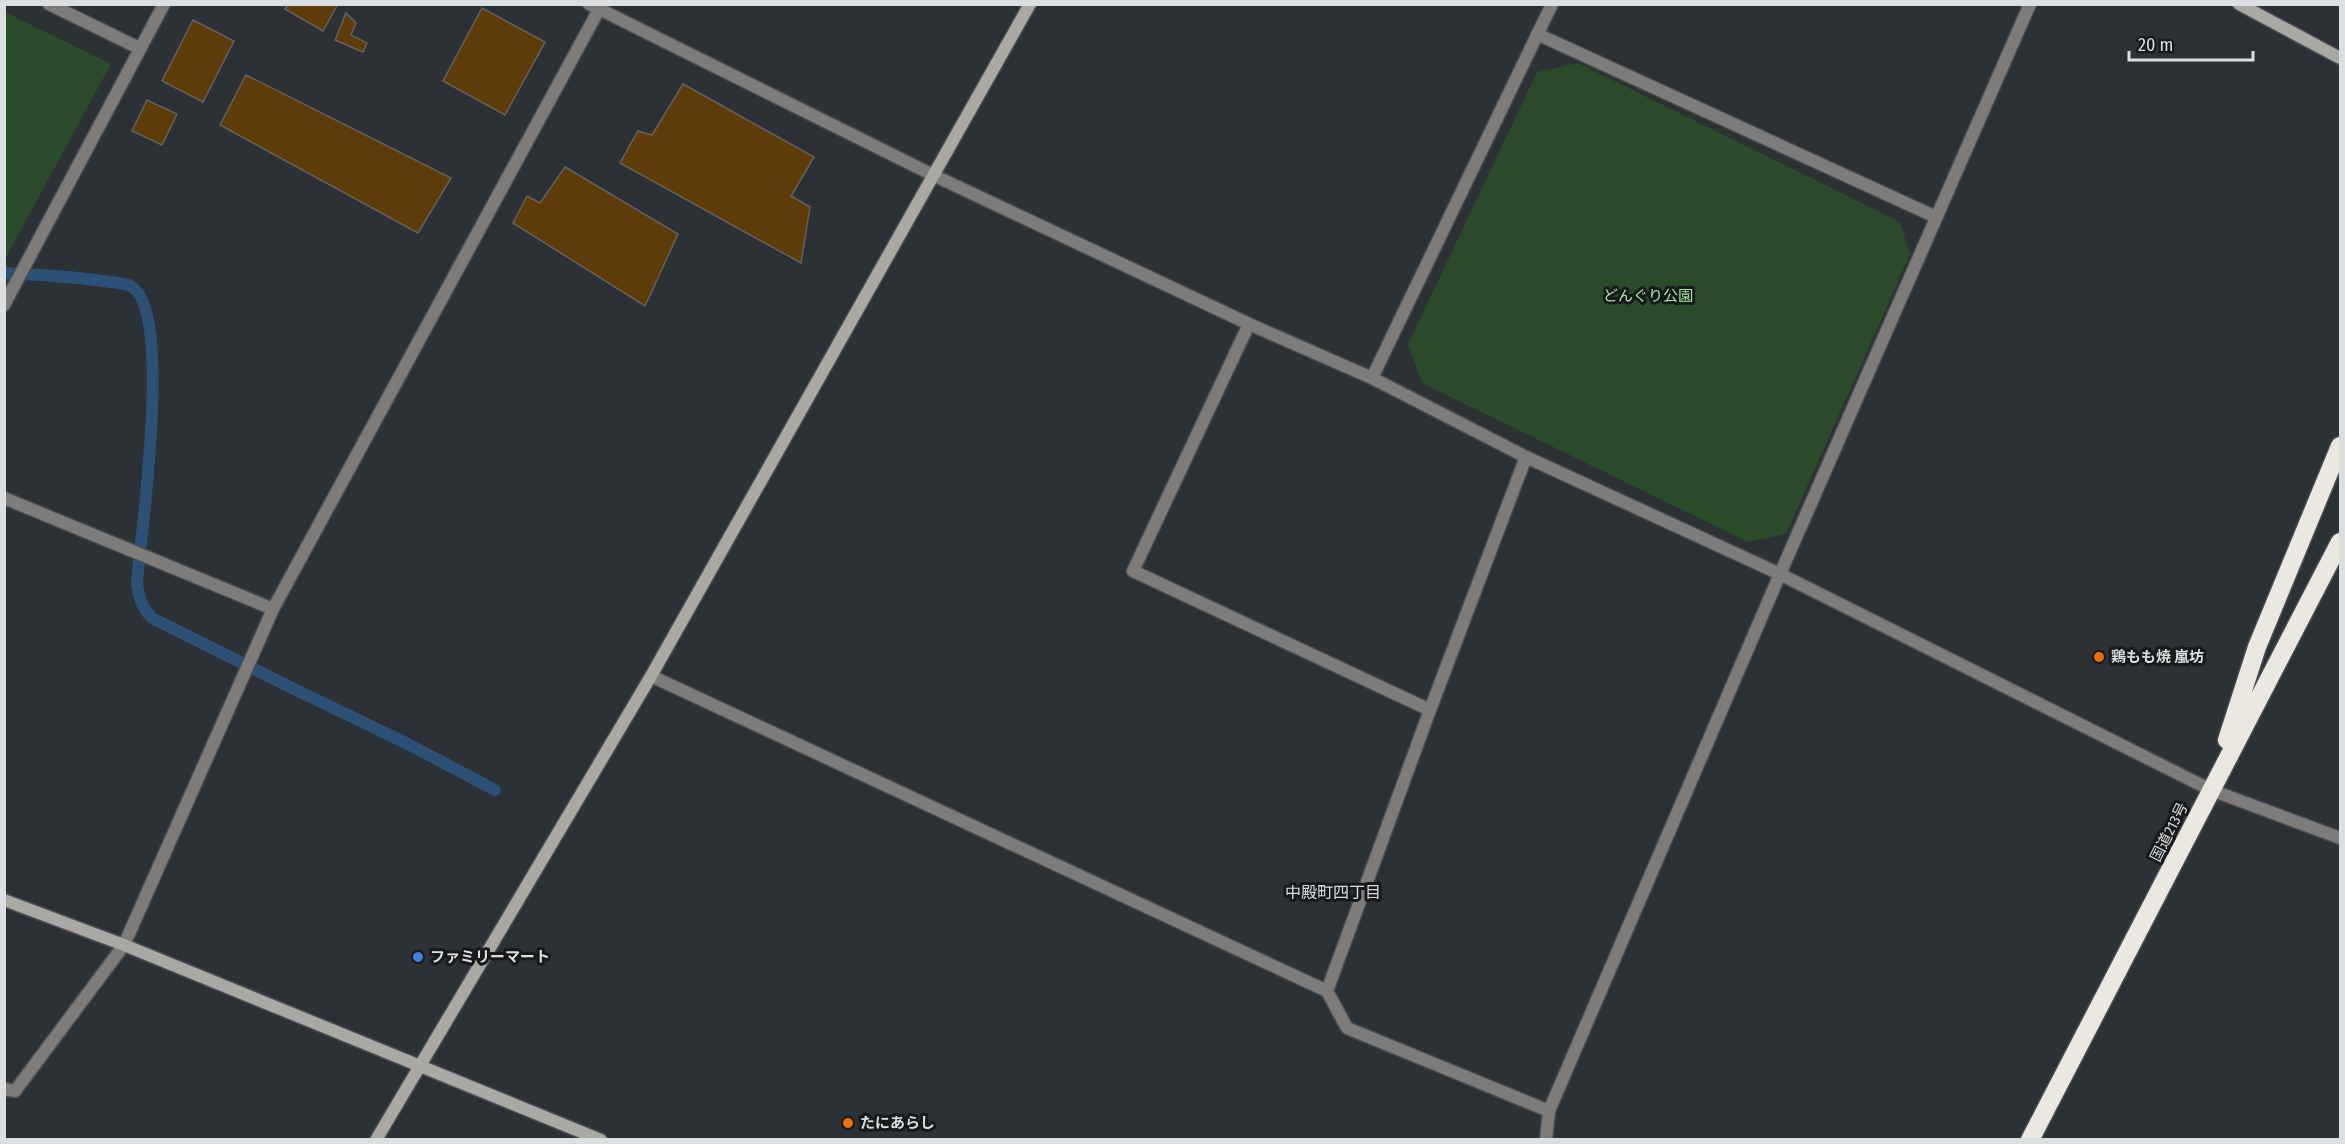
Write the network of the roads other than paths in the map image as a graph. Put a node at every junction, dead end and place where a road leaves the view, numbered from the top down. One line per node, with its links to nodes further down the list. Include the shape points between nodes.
1 (49, 4): 9 (street)
2 (164, 4): 9 (street)
3 (1030, 4): 11 (street)
4 (1552, 4): 8 (street)
5 (2030, 4): 12 (street)
6 (2239, 4): 10 (street)
7 (597, 6): 11 (street); 22 (street)
8 (1537, 34): 12 (street); 15 (street)
9 (139, 48): 13 (street)
10 (2340, 58)
11 (935, 176): 14 (street); 23 (street)
12 (1936, 217): 21 (street)
13 (4, 305)
14 (1249, 324): 15 (street); 24 (street, via 1133,571)
15 (1372, 378): 17 (street)
16 (2340, 446): 25 (highway, via 2257,647)
17 (1526, 458): 21 (street); 24 (street)
18 (4, 498): 22 (street)
19 (2340, 542): 20 (highway, 国道213号)
20 (2335, 560): 25 (highway, 国道213号)
21 (1780, 574): 25 (street); 32 (street)
22 (273, 609): 28 (street)
23 (651, 676): 29 (street); 30 (street)
24 (1430, 710): 29 (street)
25 (2211, 790): 26 (street); 36 (highway, 国道213号)
26 (2340, 838)
27 (4, 900): 28 (street)
28 (124, 945): 30 (street); 31 (street, via 15,1091)
29 (1327, 991): 32 (street, via 1347,1028)
30 (418, 1066): 33 (street); 34 (street)
31 (4, 1089)
32 (1549, 1111): 35 (street)
33 (376, 1140)
34 (601, 1140)
35 (1546, 1140)
36 (2030, 1140)

